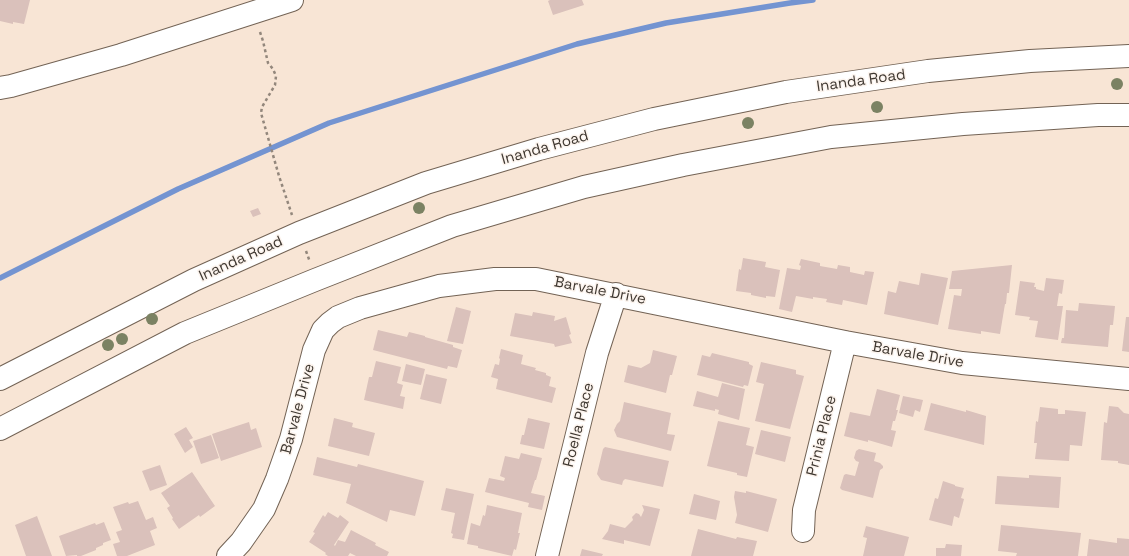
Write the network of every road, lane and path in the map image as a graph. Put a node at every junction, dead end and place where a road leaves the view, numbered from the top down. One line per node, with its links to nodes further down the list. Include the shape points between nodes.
1 (292, 0): 2 (main road)
2 (253, 12): 4 (main road, via 121,55); 6 (path, via 268,64 276,76 275,85 262,106 261,113)
3 (1129, 56): 9 (main road, Inanda Road, via 1030,61 928,71 786,92 654,119 539,149 426,183 299,233 194,280)
4 (0, 88)
5 (1129, 115): 11 (main road, via 963,124 831,137 584,187 452,226 184,332)
6 (279, 176)
7 (616, 294): 8 (main road, Barvale Drive); 13 (main road, Barvale Drive, via 536,279 495,279 439,286 360,308 330,323 323,330 314,350 291,439 270,496 241,542); 14 (main road, Roella Place, via 597,352)
8 (845, 342): 10 (main road, Barvale Drive, via 962,363); 12 (main road, Prinia Place, via 804,510)
9 (0, 379)
10 (1129, 379)
11 (0, 429)
12 (803, 531)
13 (228, 556)
14 (547, 556)

